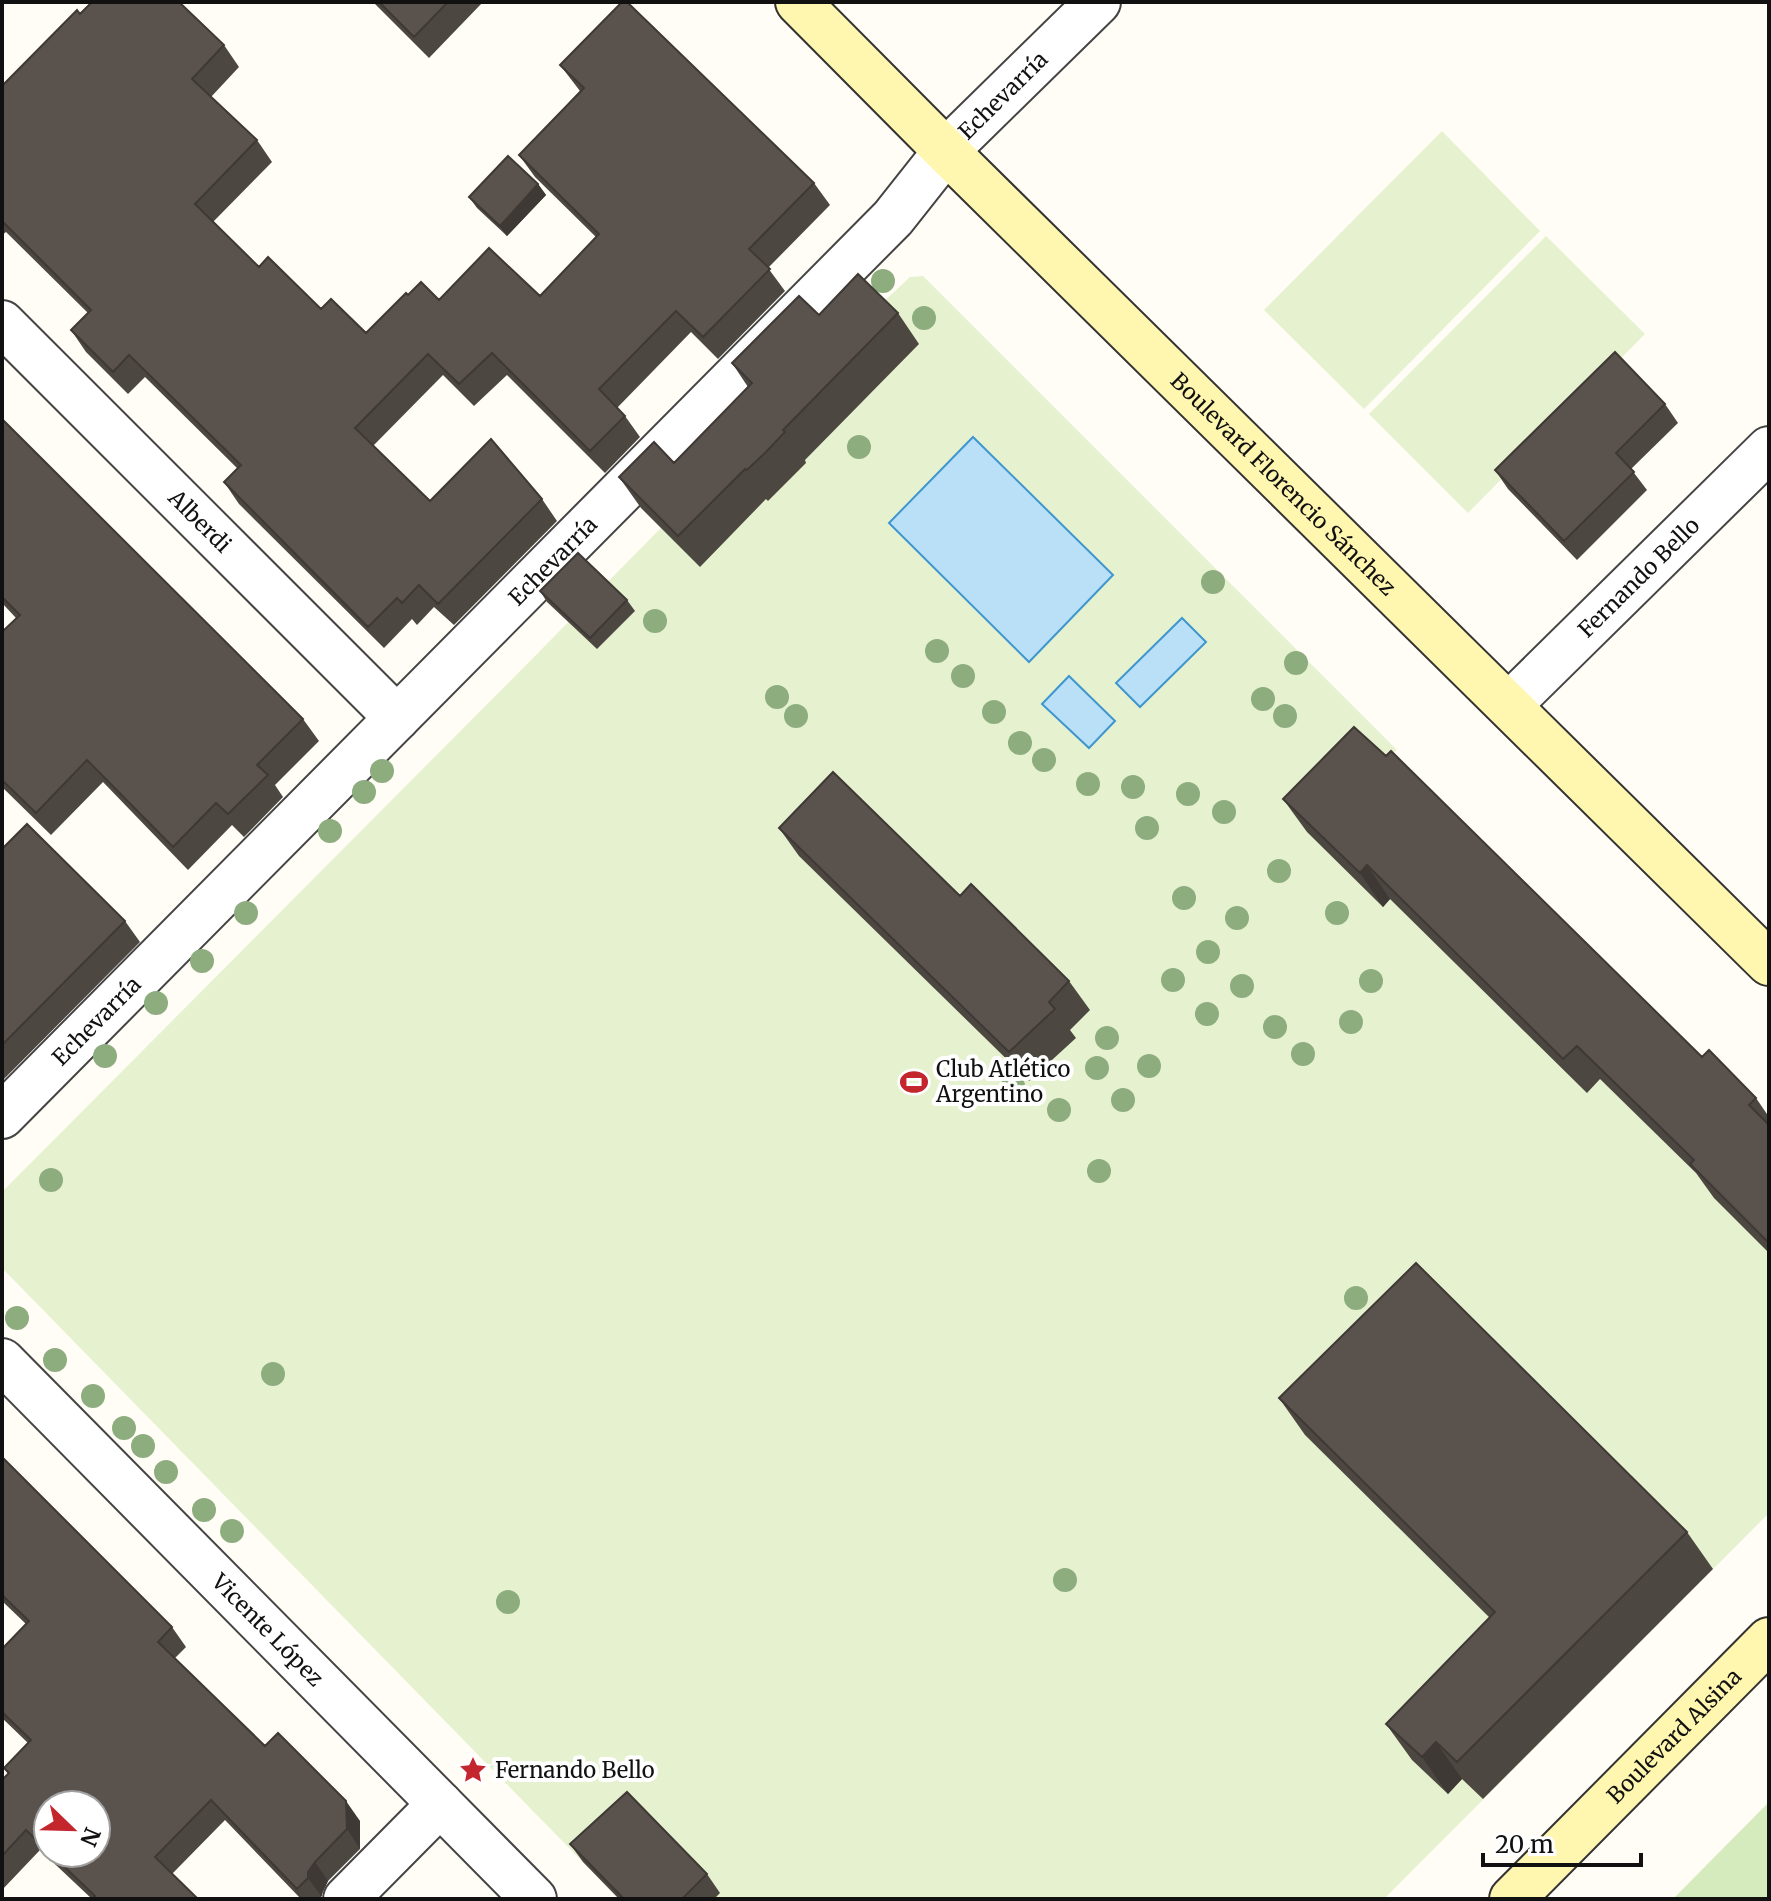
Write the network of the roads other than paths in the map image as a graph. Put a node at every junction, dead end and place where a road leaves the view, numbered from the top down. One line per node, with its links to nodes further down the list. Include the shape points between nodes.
1 (798, 2): 3 (main road, Boulevard Florencio Sánchez)
2 (1098, 2): 3 (street, Echevarría)
3 (946, 151): 6 (main road, Boulevard Florencio Sánchez); 7 (street, Echevarría, via 893,218)
4 (2, 323): 7 (street, Alberdi)
5 (1769, 449): 6 (street, Fernando Bello)
6 (1509, 705): 8 (main road, Boulevard Florencio Sánchez)
7 (397, 718): 9 (street, Echevarría)
8 (1769, 963)
9 (2, 1116)
10 (2, 1361): 12 (street, Vicente López)
11 (1769, 1640): 15 (main road, Boulevard Alsina)
12 (440, 1804): 13 (street); 14 (street, Vicente López)
13 (346, 1899)
14 (534, 1899)
15 (1512, 1899)

